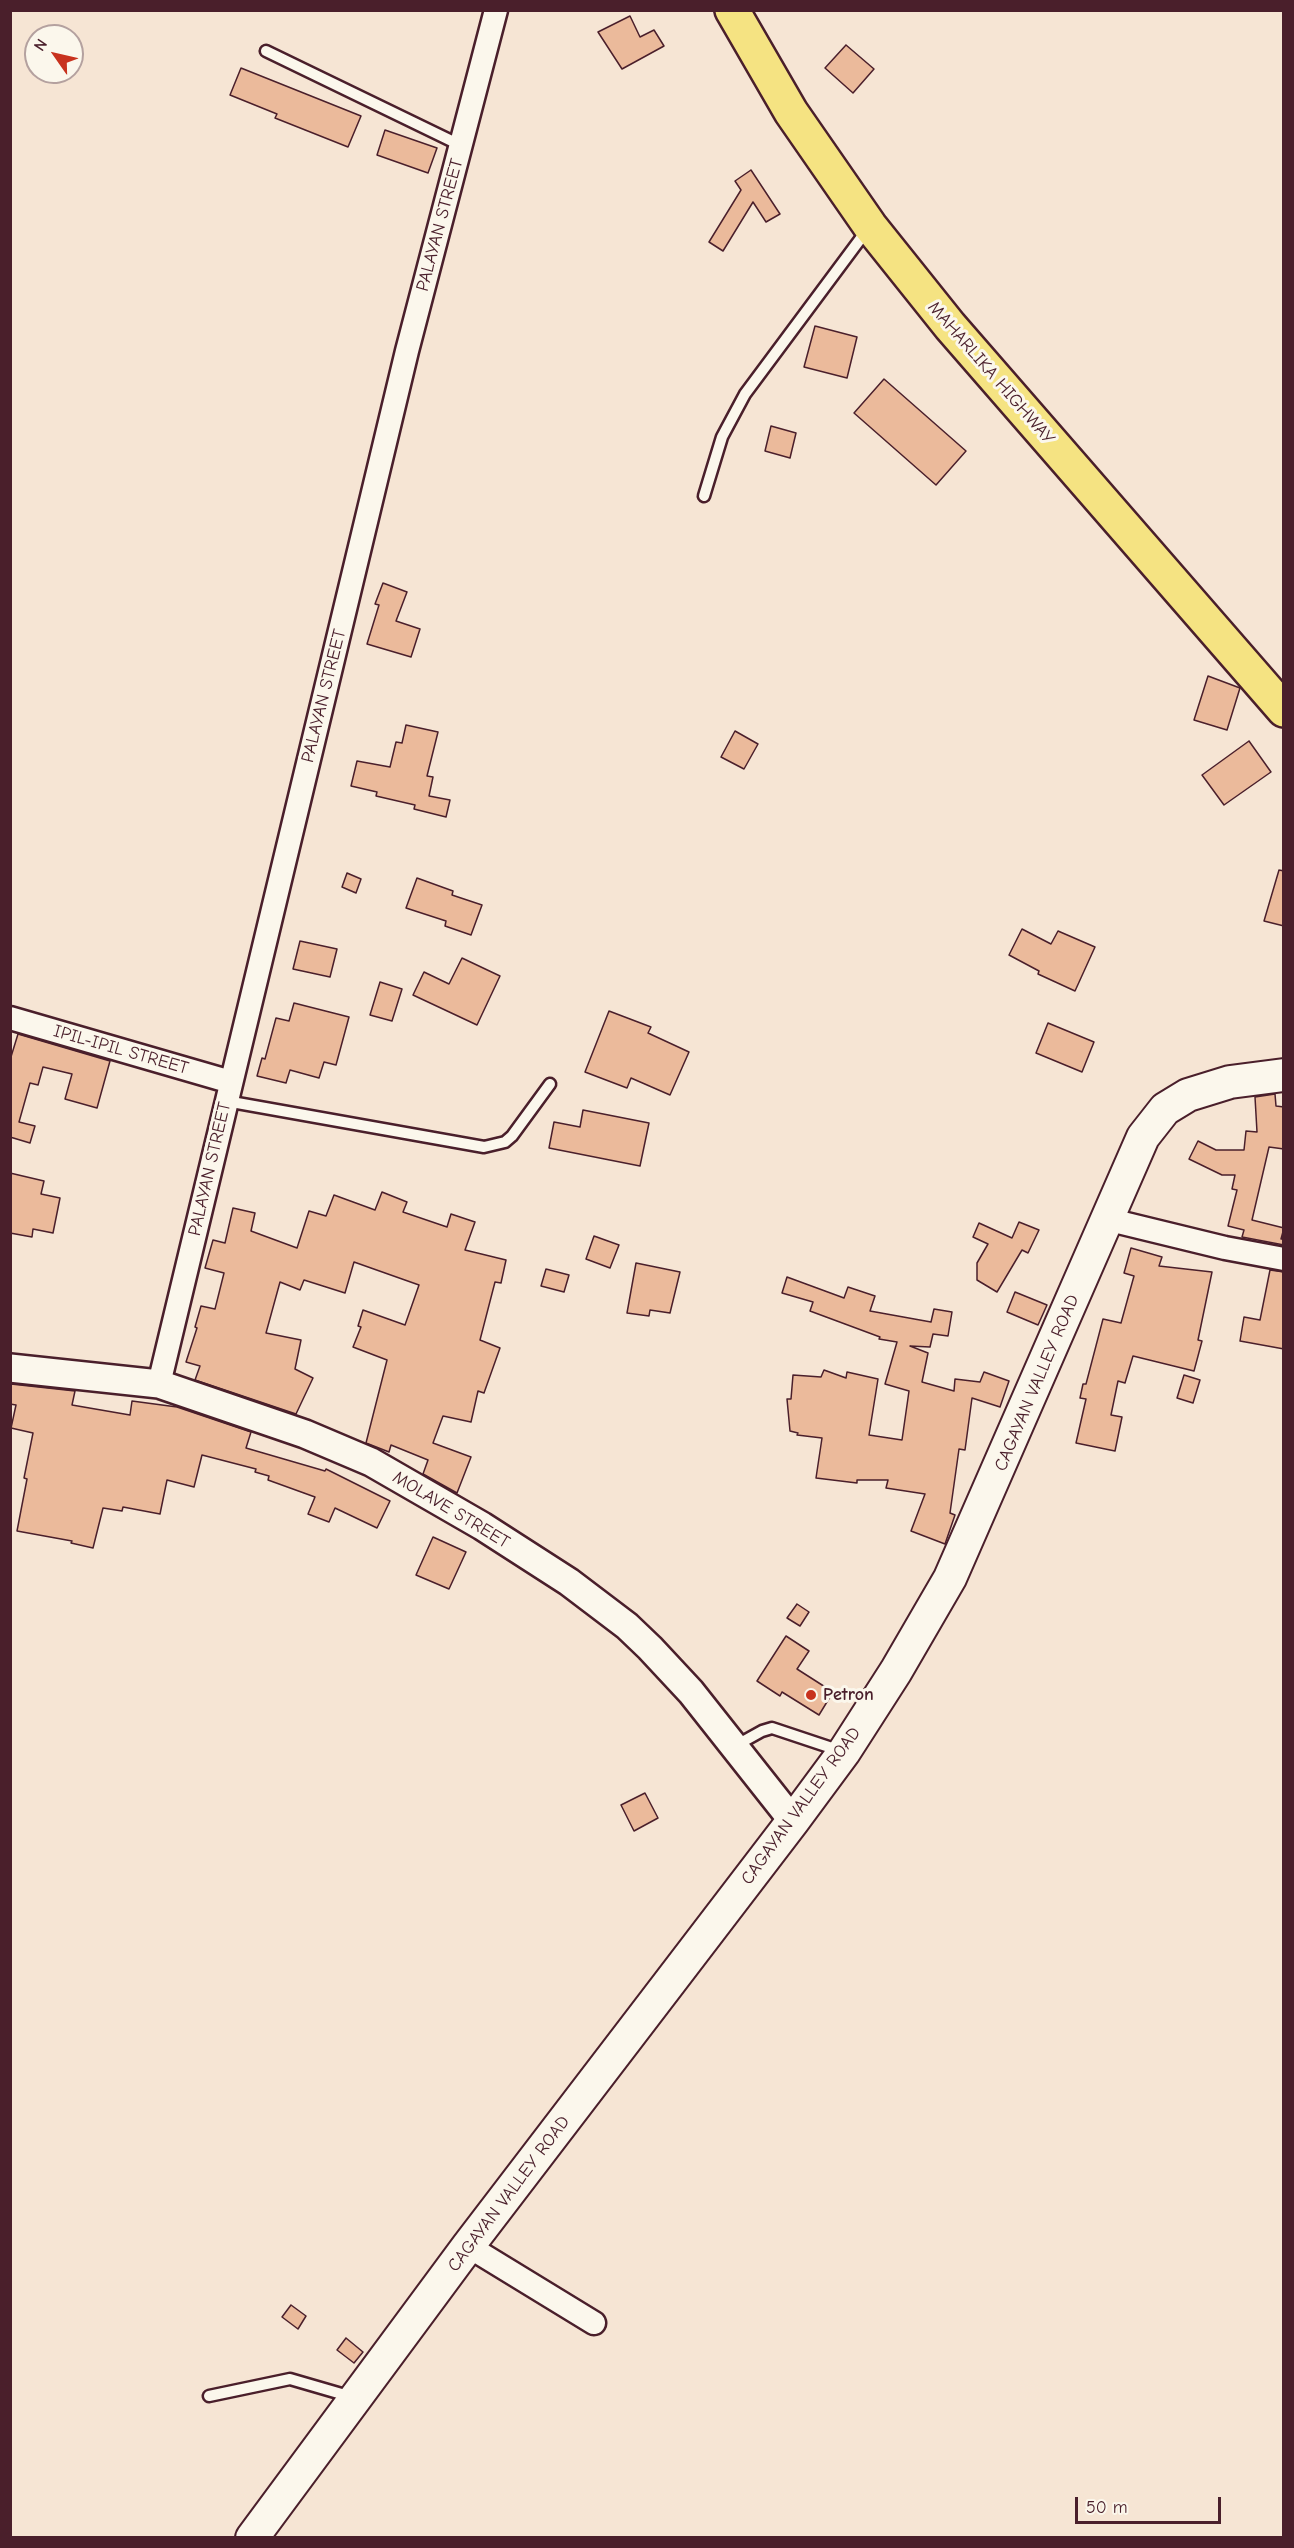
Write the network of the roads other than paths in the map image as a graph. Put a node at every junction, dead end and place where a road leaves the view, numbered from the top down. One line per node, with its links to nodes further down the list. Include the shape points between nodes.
1 (496, 10): 4 (street, PALAYAN STREET)
2 (732, 10): 5 (highway, MAHARLIKA HIGHWAY, via 791,112)
3 (266, 51): 4 (lane)
4 (460, 146): 11 (street, PALAYAN STREET)
5 (870, 226): 6 (lane, via 745,394 722,437); 7 (highway, MAHARLIKA HIGHWAY, via 950,326)
6 (704, 496)
7 (1284, 710)
8 (10, 1018): 11 (street, IPIL-IPIL STREET)
9 (1284, 1075): 12 (main road, CAGAYAN VALLEY ROAD, via 1208,1087 1165,1109 1143,1137)
10 (550, 1084): 11 (lane, via 512,1136 505,1142 484,1147)
11 (228, 1092): 15 (street, PALAYAN STREET)
12 (1106, 1219): 13 (street); 17 (main road, CAGAYAN VALLEY ROAD, via 950,1578)
13 (1284, 1259)
14 (10, 1368): 15 (street, MOLAVE STREET)
15 (159, 1384): 16 (street, MOLAVE STREET, via 305,1434 371,1462 482,1526 569,1582 627,1626 691,1692)
16 (734, 1747): 17 (lane, via 772,1728); 18 (street, MOLAVE STREET)
17 (844, 1752): 18 (main road, CAGAYAN VALLEY ROAD)
18 (793, 1821): 19 (main road, CAGAYAN VALLEY ROAD)
19 (468, 2247): 20 (street); 22 (main road, CAGAYAN VALLEY ROAD)
20 (594, 2323)
21 (209, 2396): 22 (lane, via 290,2379)
22 (356, 2398): 23 (main road, CAGAYAN VALLEY ROAD)
23 (252, 2538)

